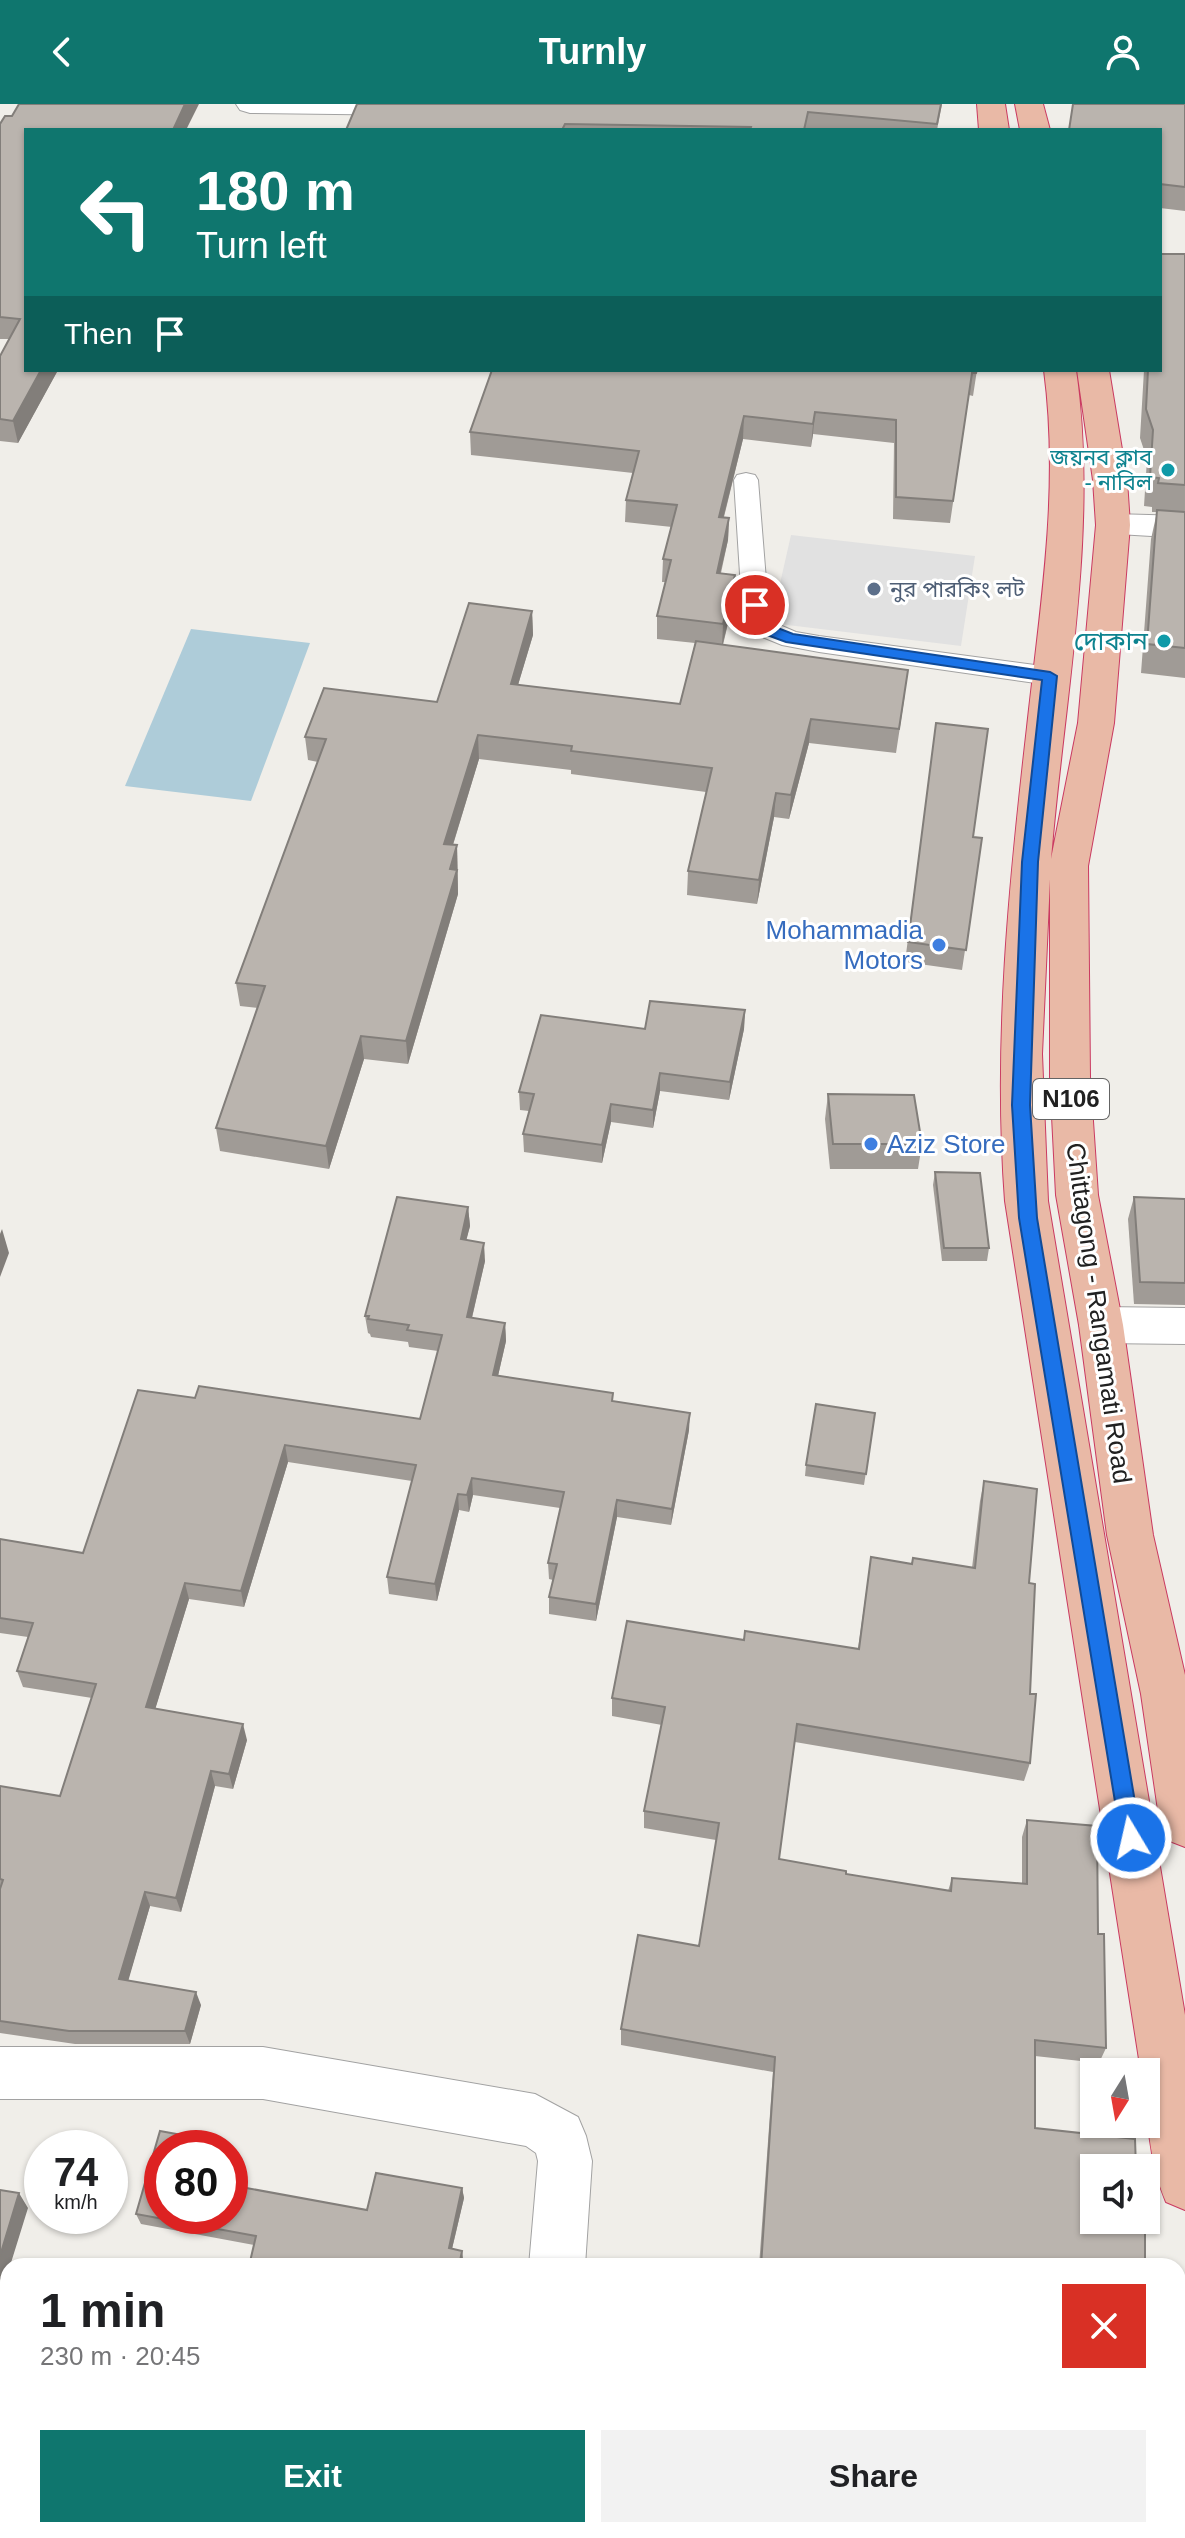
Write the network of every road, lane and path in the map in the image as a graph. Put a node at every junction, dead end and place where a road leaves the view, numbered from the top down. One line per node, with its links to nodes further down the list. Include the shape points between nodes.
1 (250, 104): 4 (street)
2 (991, 104): 5 (highway)
3 (1029, 104): 6 (highway)
4 (438, 106)
5 (994, 128)
6 (1035, 128)
7 (1060, 372): 12 (highway, Chittagong - Rangamati Road / N106, via 1066,490)
8 (1093, 372): 10 (highway, Chittagong - Rangamati Road / N106)
9 (746, 480): 12 (lane, via 755,605 764,628 819,644)
10 (1113, 525): 11 (street); 13 (highway, Chittagong - Rangamati Road / N106, via 1096,723 1069,866 1070,1077 1077,1195)
11 (1185, 527)
12 (1050, 676): 17 (highway, Chittagong - Rangamati Road / N106, via 1030,862 1021,1105 1028,1218)
13 (1101, 1325): 14 (street); 15 (highway, Chittagong - Rangamati Road / N106, via 1130,1535 1165,1694)
14 (1185, 1326)
15 (1185, 1824)
16 (0, 2073): 18 (street, via 263,2073 535,2121 559,2136 565,2161)
17 (1185, 2183)
18 (558, 2258)

